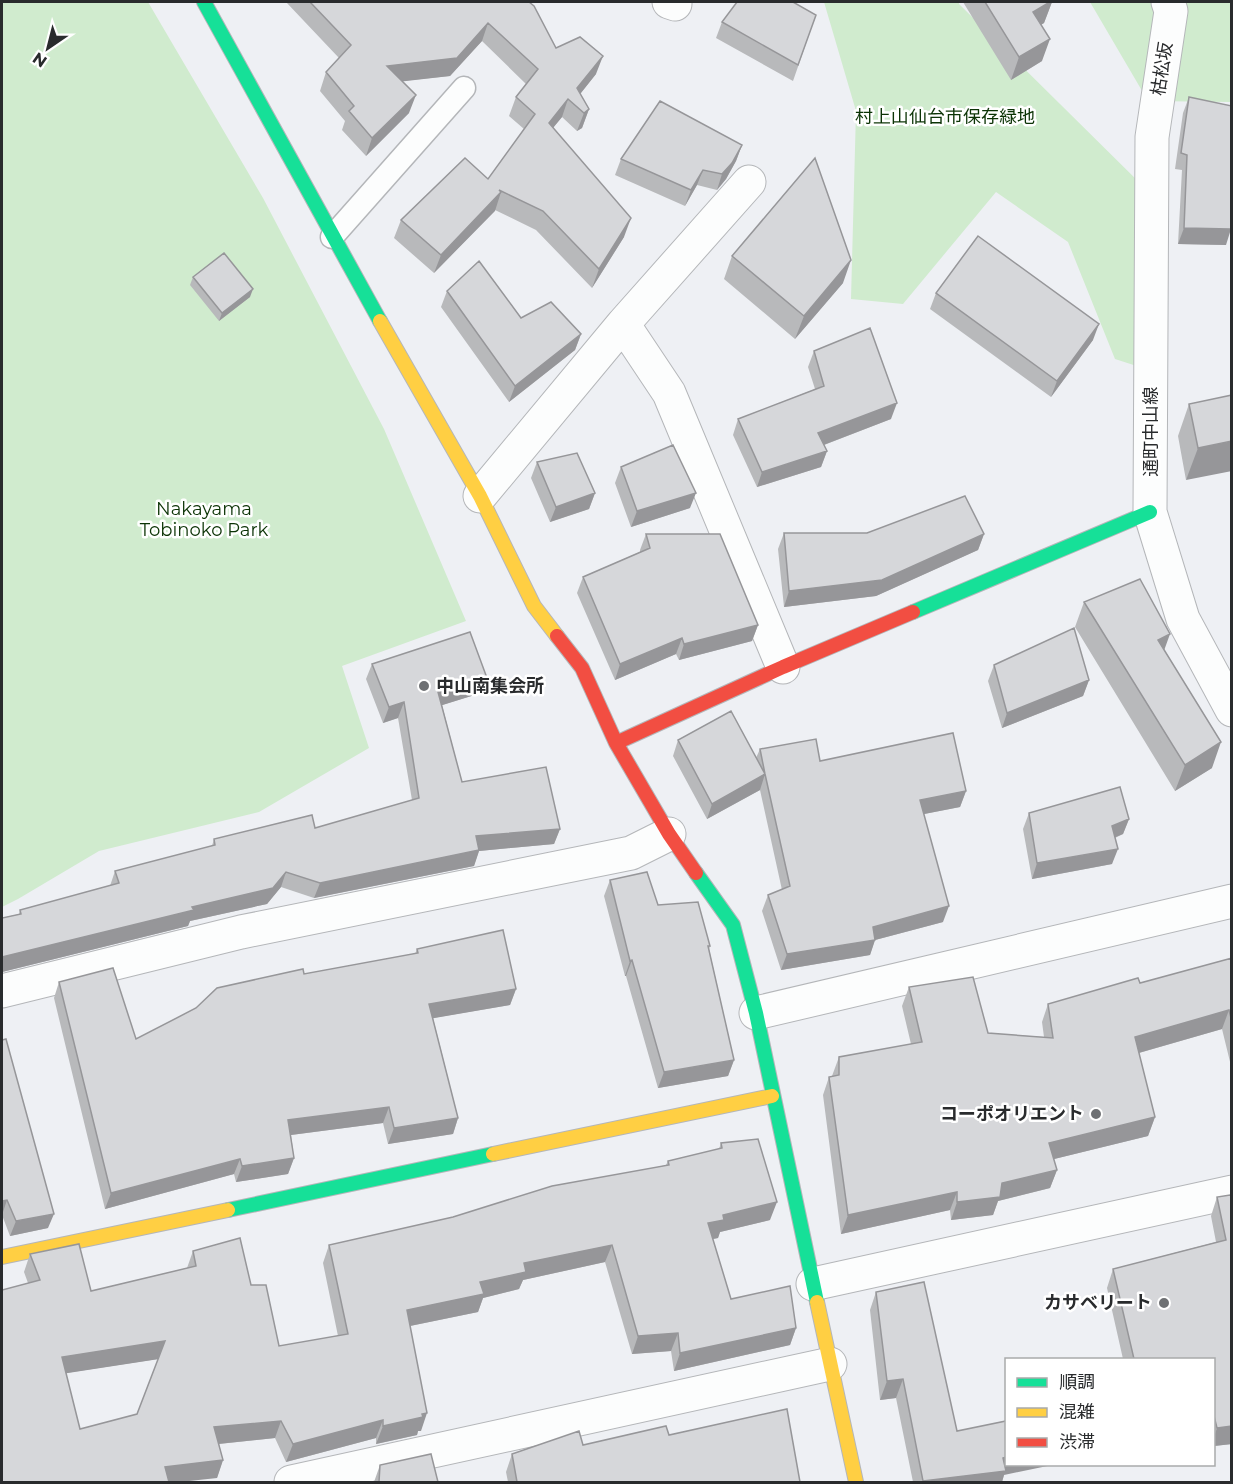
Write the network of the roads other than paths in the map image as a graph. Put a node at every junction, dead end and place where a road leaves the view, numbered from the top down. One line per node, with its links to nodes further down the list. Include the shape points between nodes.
1 (204, 2): 6 (street)
2 (1168, 2): 4 (street, 枯松坂, via 1172,11)
3 (464, 88): 6 (lane)
4 (1152, 138): 9 (street, 通町中山線)
5 (748, 182): 7 (street)
6 (332, 237): 8 (street)
7 (623, 324): 8 (street); 10 (street, via 669,393)
8 (480, 496): 12 (street, via 534,606 582,668)
9 (1150, 512): 10 (street); 11 (street, 通町中山線, via 1183,619)
10 (783, 667): 12 (street)
11 (1232, 710)
12 (616, 743): 13 (street)
13 (669, 834): 15 (street, via 631,853 241,932); 16 (street, via 733,925)
14 (1232, 901): 16 (street)
15 (2, 991)
16 (756, 1013): 17 (street)
17 (772, 1096): 19 (street); 20 (street)
18 (1232, 1192): 20 (street)
19 (2, 1257)
20 (813, 1284): 21 (street)
21 (830, 1364): 22 (street); 23 (street)
22 (291, 1482)
23 (856, 1482)

